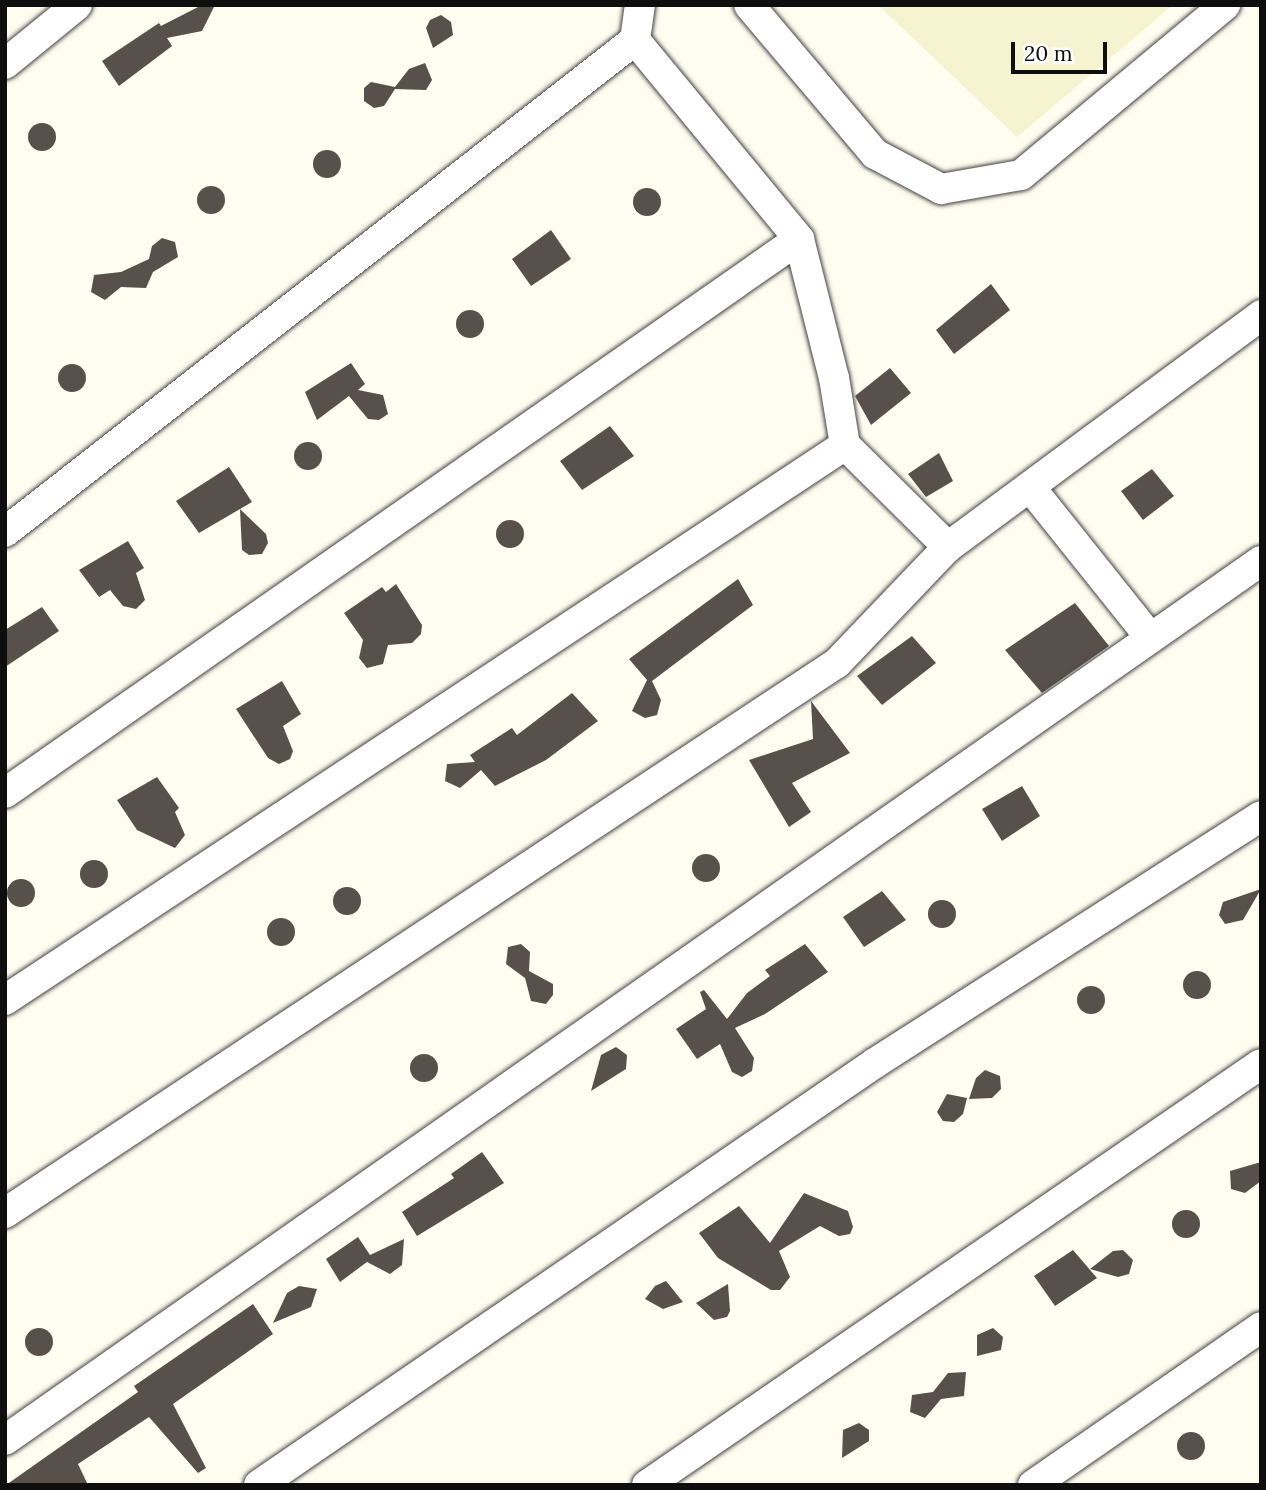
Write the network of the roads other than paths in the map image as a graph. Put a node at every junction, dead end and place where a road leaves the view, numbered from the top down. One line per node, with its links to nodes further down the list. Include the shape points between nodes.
1 (78, 5): 6 (street)
2 (640, 5): 5 (street)
3 (749, 5): 4 (street, via 875,154 941,189 1021,175)
4 (1225, 5)
5 (635, 40): 7 (street); 11 (street)
6 (5, 64)
7 (799, 239): 9 (street, via 834,378); 15 (street)
8 (1261, 315): 10 (street)
9 (845, 445): 12 (street); 17 (street)
10 (1030, 487): 12 (street); 14 (street)
11 (5, 533)
12 (948, 547): 19 (street, via 837,663)
13 (1261, 561): 14 (street)
14 (1149, 636): 21 (street)
15 (5, 793)
16 (1261, 816): 22 (street, via 875,1063)
17 (5, 1000)
18 (1261, 1064): 23 (street)
19 (5, 1213)
20 (1261, 1327): 24 (street)
21 (5, 1440)
22 (259, 1485)
23 (647, 1485)
24 (1033, 1485)

